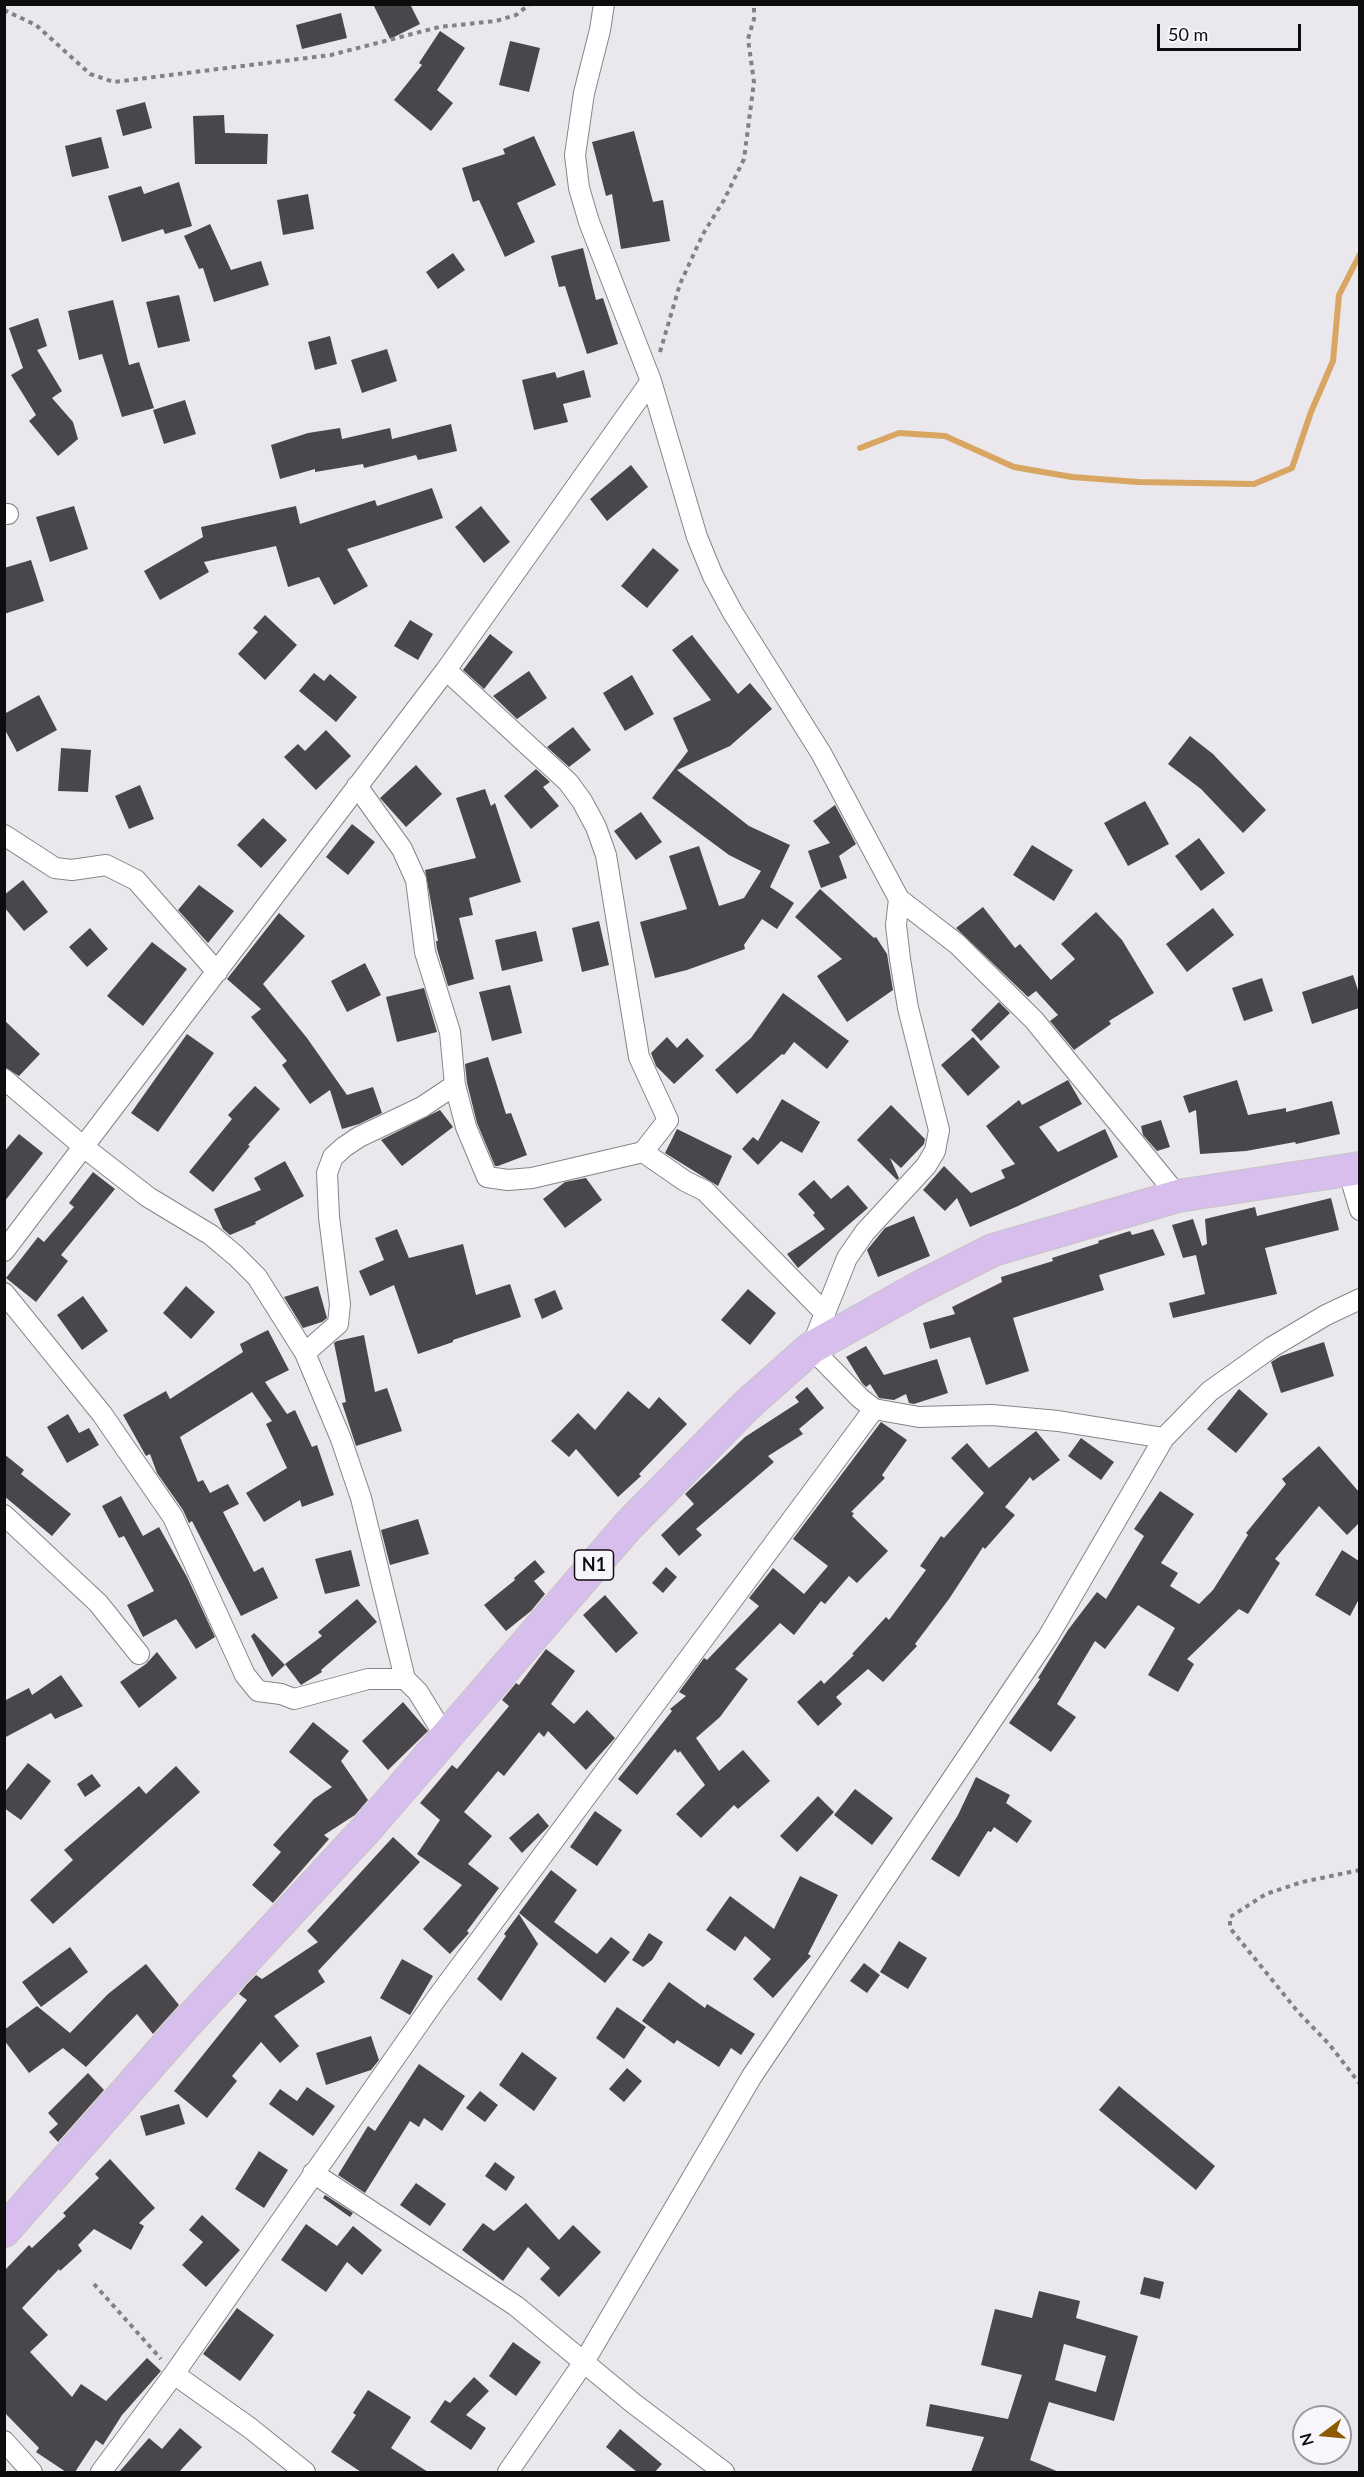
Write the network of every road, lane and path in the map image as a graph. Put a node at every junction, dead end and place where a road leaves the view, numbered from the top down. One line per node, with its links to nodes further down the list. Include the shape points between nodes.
1 (530, 4): 4 (path, via 516,15 496,21 439,27 331,55 114,82 90,74 36,25)
2 (604, 4): 5 (street, via 575,155 579,188)
3 (754, 4): 5 (path, via 748,39 754,82 744,159 680,284)
4 (4, 10)
5 (651, 381): 6 (street); 9 (street, via 697,537 713,576 821,753)
6 (446, 670): 7 (street); 14 (street, via 553,766 582,801 596,827 606,855 639,1057 668,1120)
7 (357, 786): 10 (street); 12 (street, via 402,849 416,880 425,952 450,1032)
8 (4, 835): 10 (street, via 55,868 106,865 136,880)
9 (899, 899): 16 (street, via 957,944 1034,1020); 21 (street, via 896,925 908,1008 939,1130 935,1151 926,1166 847,1257)
10 (217, 972): 13 (street)
11 (4, 1079): 13 (street)
12 (455, 1085): 14 (street, via 466,1127 487,1177 532,1178); 23 (street, via 422,1107 359,1137 333,1157 327,1173 328,1217 340,1304 338,1324)
13 (85, 1148): 18 (street); 23 (street, via 148,1197 211,1235 236,1256 257,1277)
14 (643, 1152): 21 (street, via 705,1191)
15 (1354, 1169): 16 (main road, N1); 17 (street)
16 (1178, 1196): 22 (main road, N1, via 993,1250)
17 (1359, 1210)
18 (4, 1251)
19 (4, 1293): 28 (street, via 102,1414 173,1517 245,1675 258,1691 294,1699 368,1679)
20 (1359, 1299): 25 (street, via 1272,1347 1210,1391)
21 (824, 1312): 22 (street)
22 (811, 1348): 24 (street); 29 (main road, N1, via 747,1405 628,1526)
23 (305, 1353): 28 (street, via 361,1498)
24 (874, 1409): 25 (street, via 919,1417 992,1415 1058,1421); 32 (street, via 436,1999)
25 (1164, 1438): 35 (street, via 1048,1637 752,2076)
26 (4, 1515): 27 (street, via 98,1603)
27 (139, 1654)
28 (405, 1679): 29 (street)
29 (446, 1738): 33 (main road, N1)
30 (1359, 1870): 31 (path, via 1266,1894 1230,1917 1230,1928)
31 (1359, 2084)
32 (313, 2173): 35 (street, via 516,2306); 36 (street)
33 (4, 2230)
34 (94, 2284): 36 (path)
35 (584, 2362): 41 (street); 42 (street)
36 (174, 2374): 39 (street); 40 (street)
37 (4, 2441): 38 (street)
38 (32, 2472)
39 (101, 2472)
40 (305, 2472)
41 (508, 2472)
42 (724, 2472)

